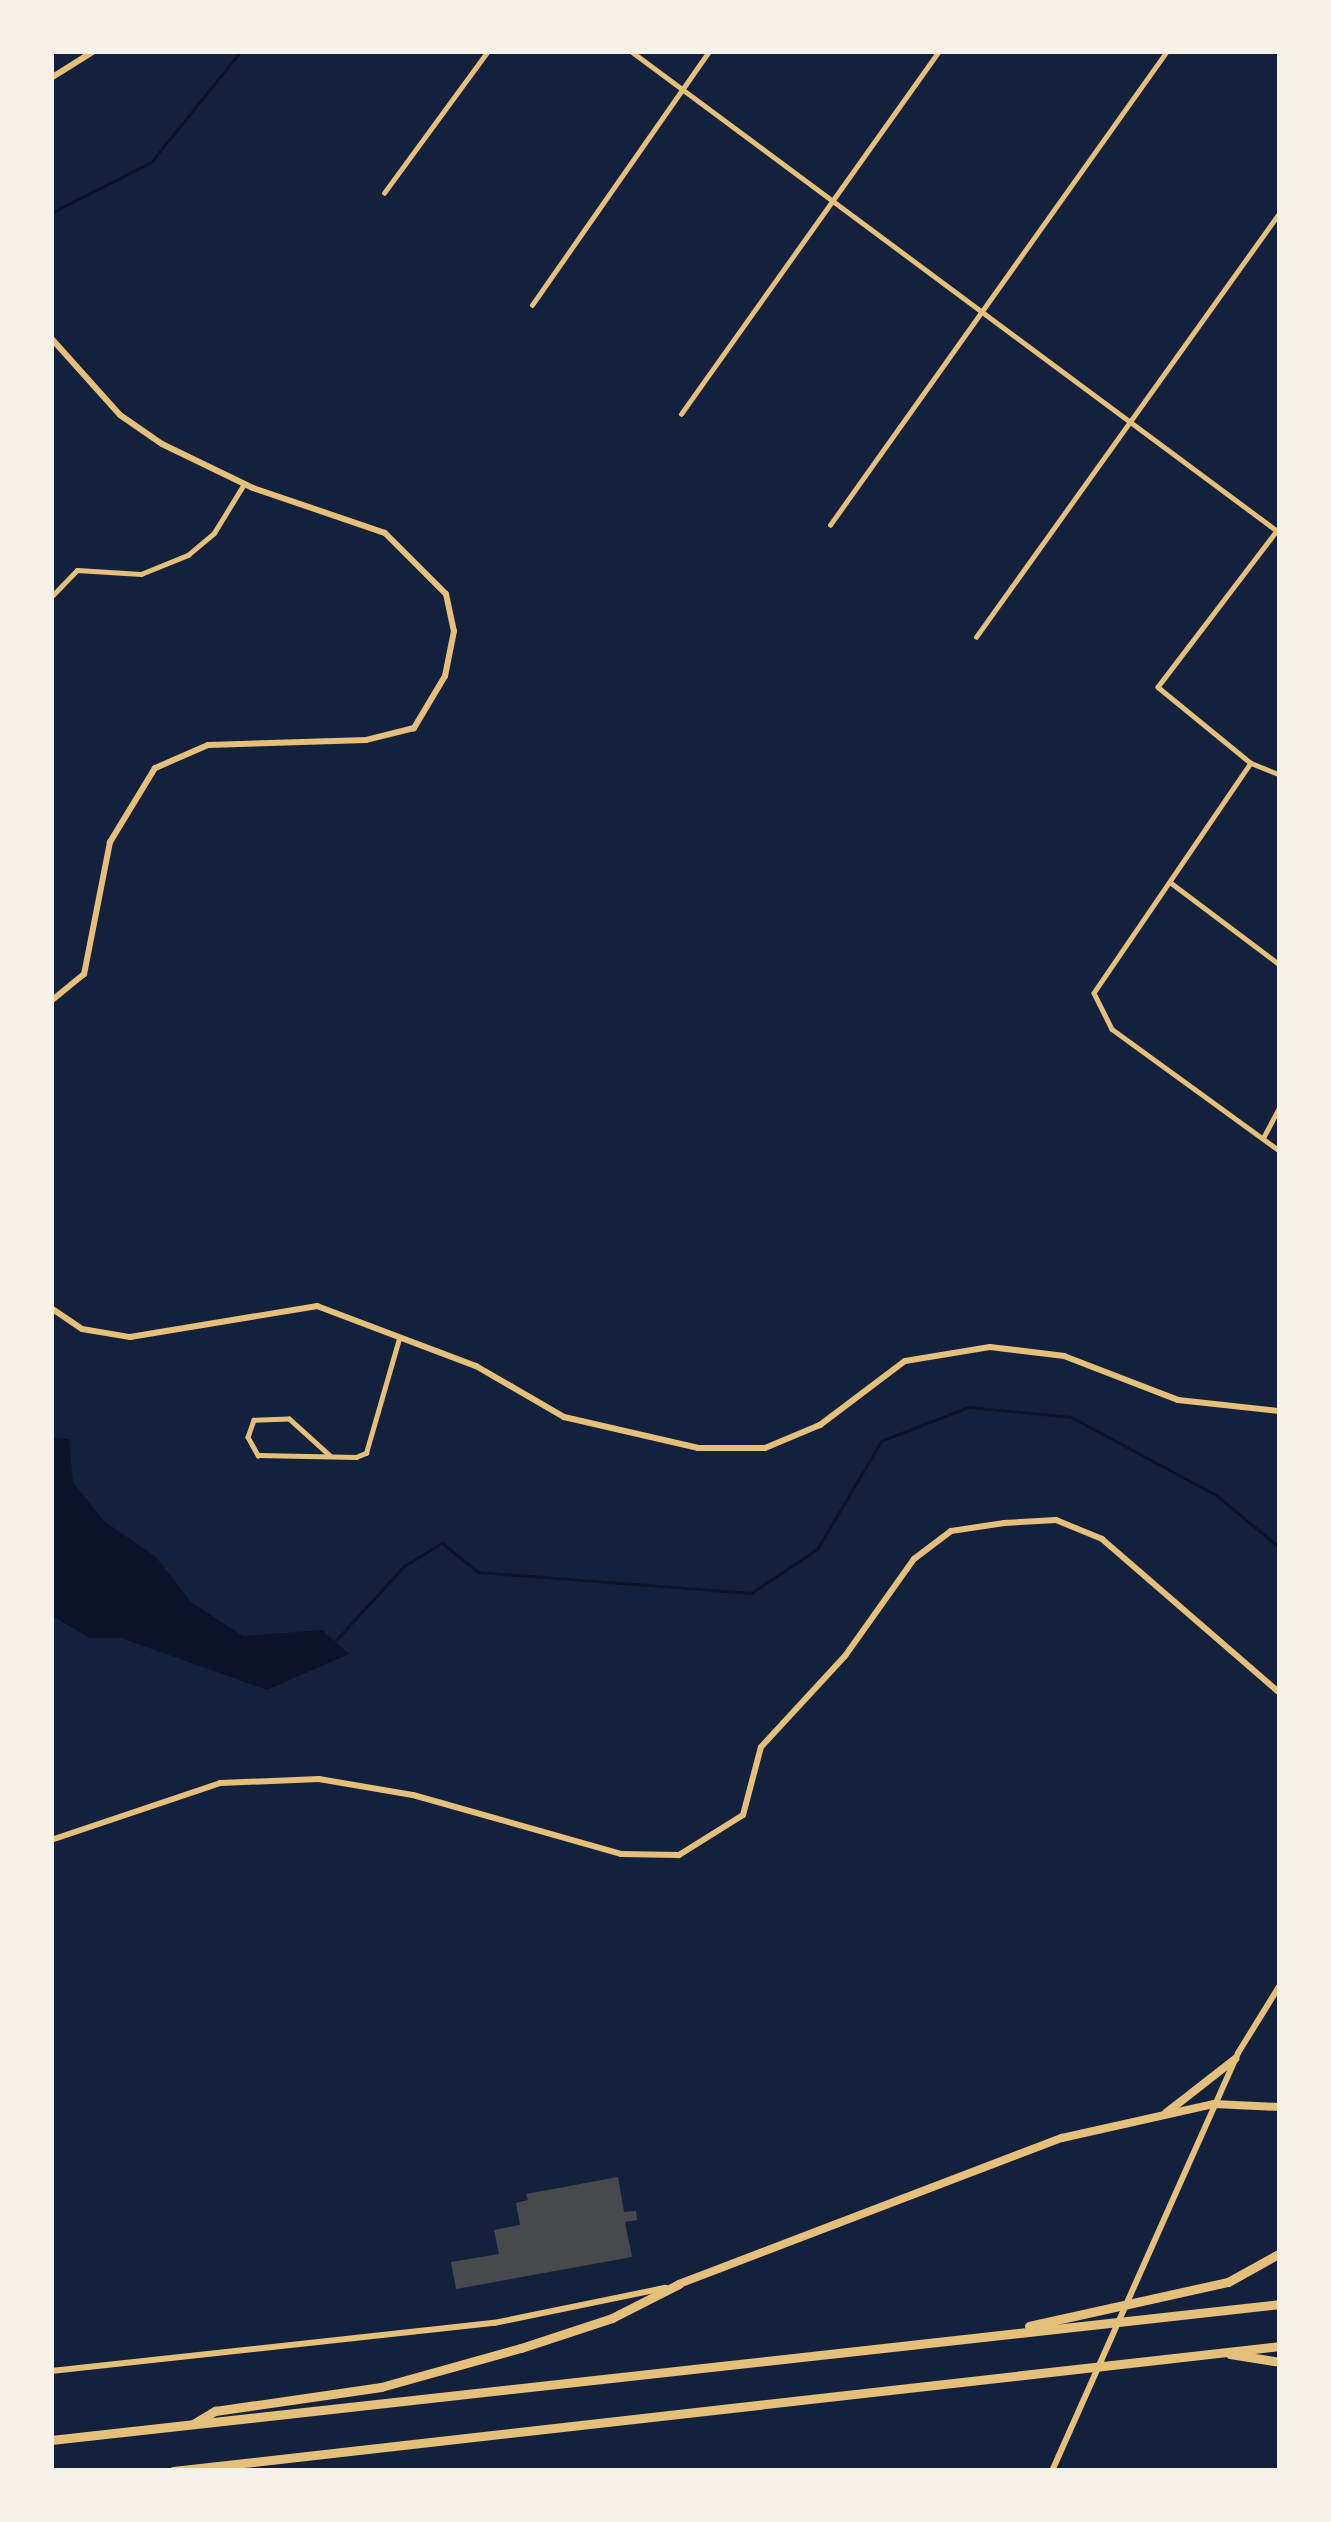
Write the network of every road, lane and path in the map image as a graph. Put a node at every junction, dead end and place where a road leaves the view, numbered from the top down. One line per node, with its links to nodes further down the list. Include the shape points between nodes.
1 (94, 51): 7 (street)
2 (488, 51): 9 (street)
3 (631, 51): 8 (street)
4 (709, 51): 8 (street)
5 (939, 51): 10 (street)
6 (1167, 51): 13 (street)
7 (51, 78)
8 (683, 87): 10 (street); 12 (street)
9 (384, 193)
10 (833, 197): 13 (street); 15 (street)
11 (1280, 212): 16 (street)
12 (532, 305)
13 (980, 308): 16 (street); 18 (street)
14 (51, 338): 17 (street, via 120,415)
15 (680, 414)
16 (1126, 418): 19 (street); 21 (street)
17 (244, 484): 20 (street, via 214,533 188,555 141,574 77,570); 26 (street, via 364,522 414,556 454,617 446,676 420,722 402,732 208,746 155,768 110,842 84,974)
18 (830, 525)
19 (1279, 530): 22 (street, via 1158,687)
20 (51, 597)
21 (976, 637)
22 (1251, 763): 23 (street); 24 (street)
23 (1280, 775)
24 (1170, 882): 25 (street); 28 (street, via 1107,967 1095,1001 1112,1029)
25 (1280, 965)
26 (51, 1001)
27 (1280, 1106): 28 (street)
28 (1263, 1139): 29 (street)
29 (1280, 1151)
30 (51, 1308): 31 (street, via 82,1329 130,1336 317,1306)
31 (399, 1340): 32 (street, via 476,1366 564,1417 698,1448 765,1448 820,1425 905,1360 991,1347 1064,1356 1178,1400); 33 (street, via 374,1446)
32 (1280, 1411)
33 (330, 1456): 33 (street, via 258,1455 248,1437 254,1420 289,1419)
34 (1280, 1693): 35 (street, via 1102,1539 1056,1520 1004,1523 951,1531 914,1559 845,1656 761,1747 743,1815 679,1855 621,1854 413,1795 319,1779 220,1783)
35 (51, 1840)
36 (1280, 1985): 37 (street)
37 (1235, 2059): 38 (street); 40 (main road)
38 (1214, 2104): 39 (main road); 40 (main road); 52 (street)
39 (1280, 2107)
40 (1159, 2118): 42 (main road, via 979,2165)
41 (1280, 2253): 44 (highway, via 1228,2282 1040,2318)
42 (679, 2284): 48 (street, via 575,2312); 49 (highway, via 612,2318 521,2348 381,2387 215,2411)
43 (1280, 2304): 44 (highway)
44 (1025, 2329): 49 (highway)
45 (1280, 2346): 46 (highway)
46 (1225, 2352): 47 (highway); 51 (highway)
47 (1280, 2362)
48 (51, 2371)
49 (188, 2427): 50 (highway)
50 (51, 2440)
51 (173, 2471)
52 (1052, 2471)

